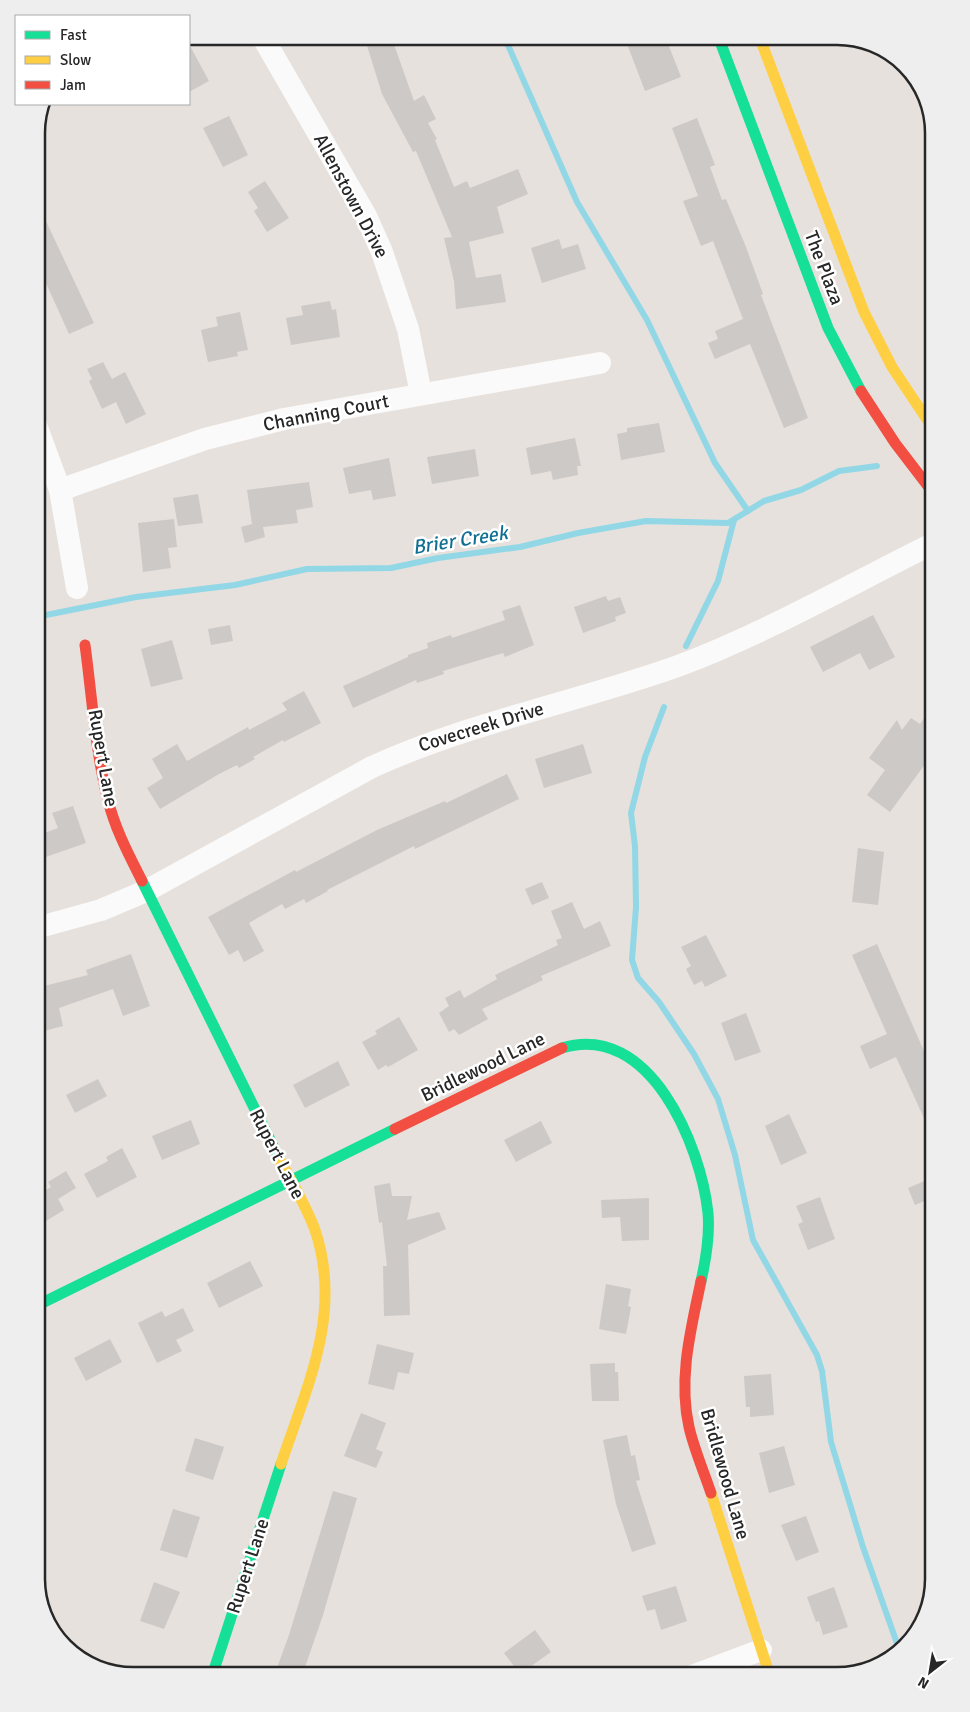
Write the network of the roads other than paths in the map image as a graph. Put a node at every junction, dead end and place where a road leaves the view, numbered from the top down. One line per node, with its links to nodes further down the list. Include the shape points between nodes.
1 (267, 45): 5 (street, Allenstown Drive, via 366,216 382,252 408,329)
2 (721, 45): 8 (street, The Plaza, via 828,328 858,386)
3 (762, 45): 6 (street, The Plaza, via 864,312 892,367)
4 (600, 362): 5 (street, Channing Court)
5 (421, 394): 9 (street, Channing Court, via 284,419 205,439)
6 (925, 416)
7 (45, 449): 9 (street)
8 (925, 482)
9 (60, 490): 11 (street)
10 (925, 547): 13 (street, Covecreek Drive, via 741,639 679,665 608,689 479,725 411,749 340,784)
11 (77, 588)
12 (85, 645): 13 (street, Rupert Lane, via 108,802 124,846)
13 (146, 891): 14 (street, Covecreek Drive, via 101,910); 15 (street, Rupert Lane)
14 (45, 926)
15 (291, 1180): 16 (street, Bridlewood Lane); 17 (street, Bridlewood Lane, via 565,1047 604,1046 632,1059 660,1083 683,1126 705,1196 708,1219 686,1358 689,1428); 18 (street, Rupert Lane, via 322,1251 326,1273 326,1320)
16 (45, 1302)
17 (761, 1650): 19 (street); 20 (street, Bridlewood Lane)
18 (215, 1667)
19 (716, 1667)
20 (767, 1667)

